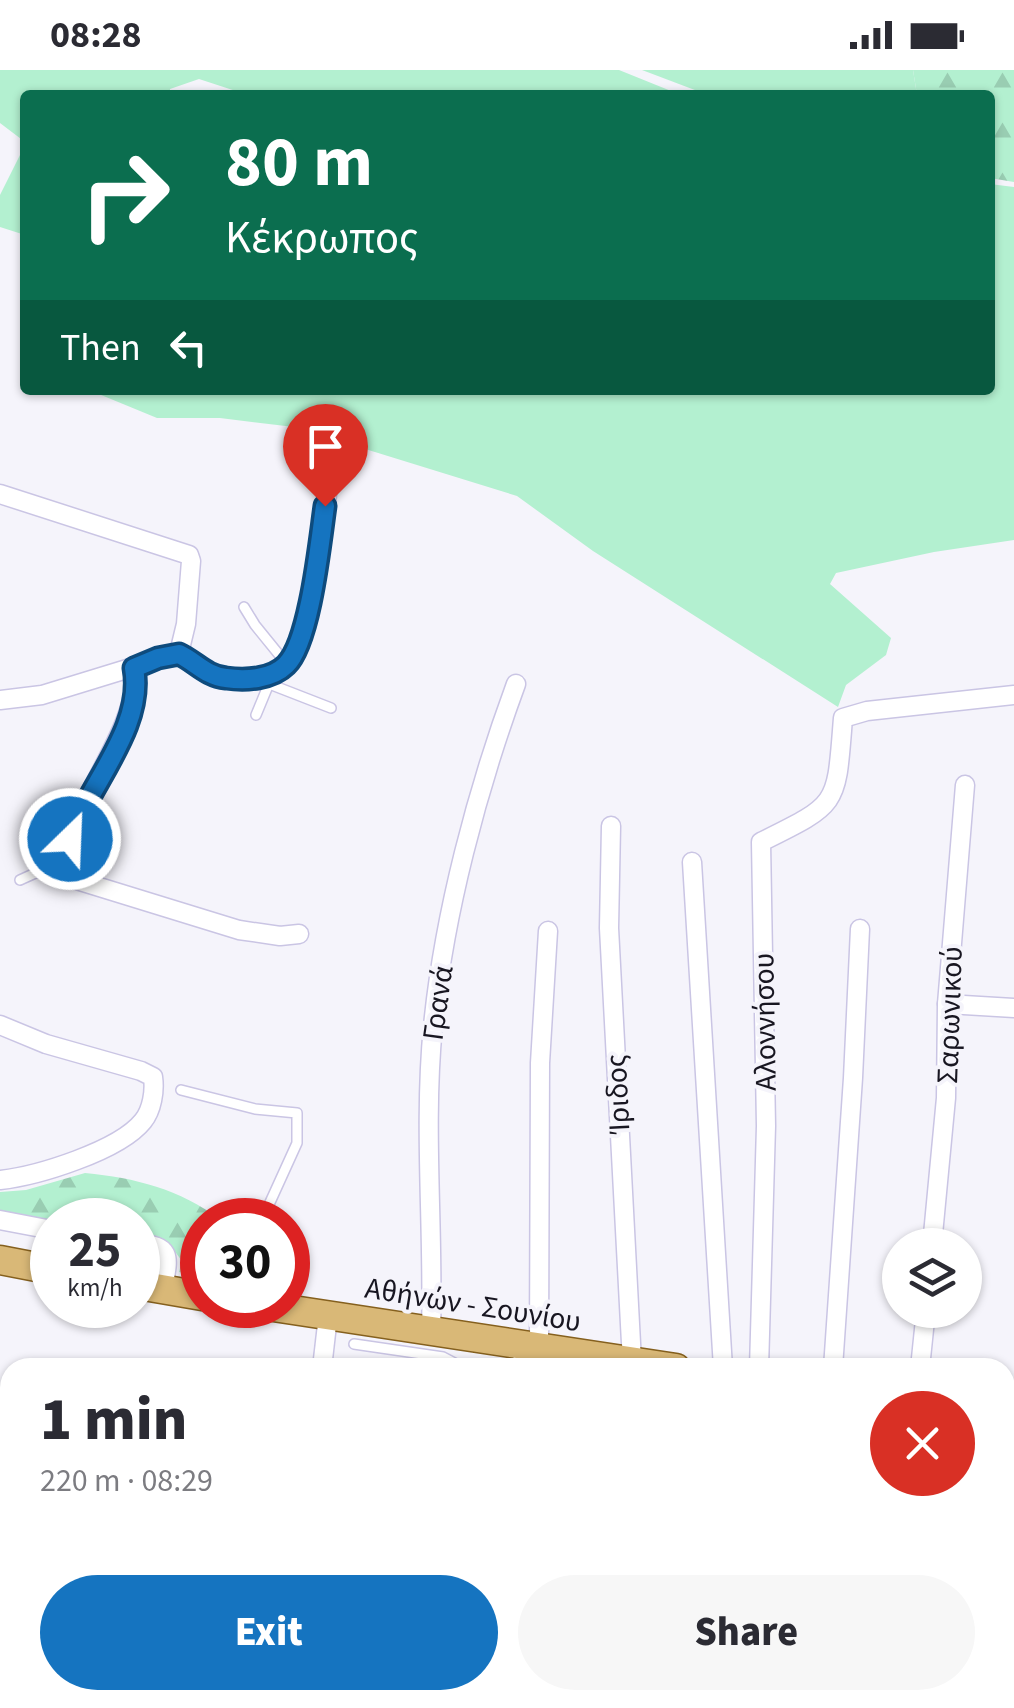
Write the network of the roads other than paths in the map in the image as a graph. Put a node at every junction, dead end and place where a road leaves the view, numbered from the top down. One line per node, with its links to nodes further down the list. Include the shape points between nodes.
1 (332, 448): 5 (street, via 317,565 299,645)
2 (0, 494): 4 (street, via 189,555)
3 (244, 607): 5 (lane)
4 (179, 654): 6 (street); 7 (street, via 198,670)
5 (287, 664): 7 (street)
6 (134, 668): 10 (street); 15 (street, via 129,717 77,818)
7 (262, 682): 11 (lane); 12 (lane)
8 (516, 684): 37 (street, Γρανά, via 471,830 433,1025)
9 (1014, 695): 45 (street, Αλοννήσου, via 843,718 829,801 815,816 761,842 766,1126)
10 (0, 700)
11 (330, 708)
12 (256, 715)
13 (965, 785): 21 (street, Σαρωνικού)
14 (611, 826): 43 (street, Ίριδος)
15 (64, 860): 17 (lane); 20 (street, via 70,878 81,883 239,930)
16 (692, 862): 44 (street, Αλοννήσου)
17 (20, 880)
18 (860, 929): 46 (street)
19 (548, 930): 39 (street)
20 (299, 934)
21 (947, 1004): 22 (street); 29 (street, Σαρωνικού)
22 (1014, 1008)
23 (0, 1025): 25 (street, via 142,1070 155,1088 136,1128 69,1164)
24 (181, 1090): 26 (lane, via 297,1113 296,1143)
25 (0, 1180)
26 (272, 1198)
27 (0, 1220): 28 (street)
28 (30, 1226)
29 (934, 1228)
30 (160, 1245): 33 (street, via 168,1262)
31 (0, 1260): 32 (main road)
32 (30, 1266)
33 (160, 1273)
34 (310, 1313): 35 (main road, Αθήνών - Σουνίου)
35 (328, 1316): 37 (main road, Αθήνών - Σουνίου); 40 (street)
36 (924, 1328): 47 (street)
37 (431, 1332): 39 (main road, Αθήνών - Σουνίου)
38 (354, 1344): 41 (lane)
39 (525, 1354): 42 (main road, Αθήνών - Σουνίου)
40 (323, 1358)
41 (445, 1358)
42 (567, 1358)
43 (620, 1358)
44 (722, 1358)
45 (758, 1358)
46 (834, 1358)
47 (921, 1358)

